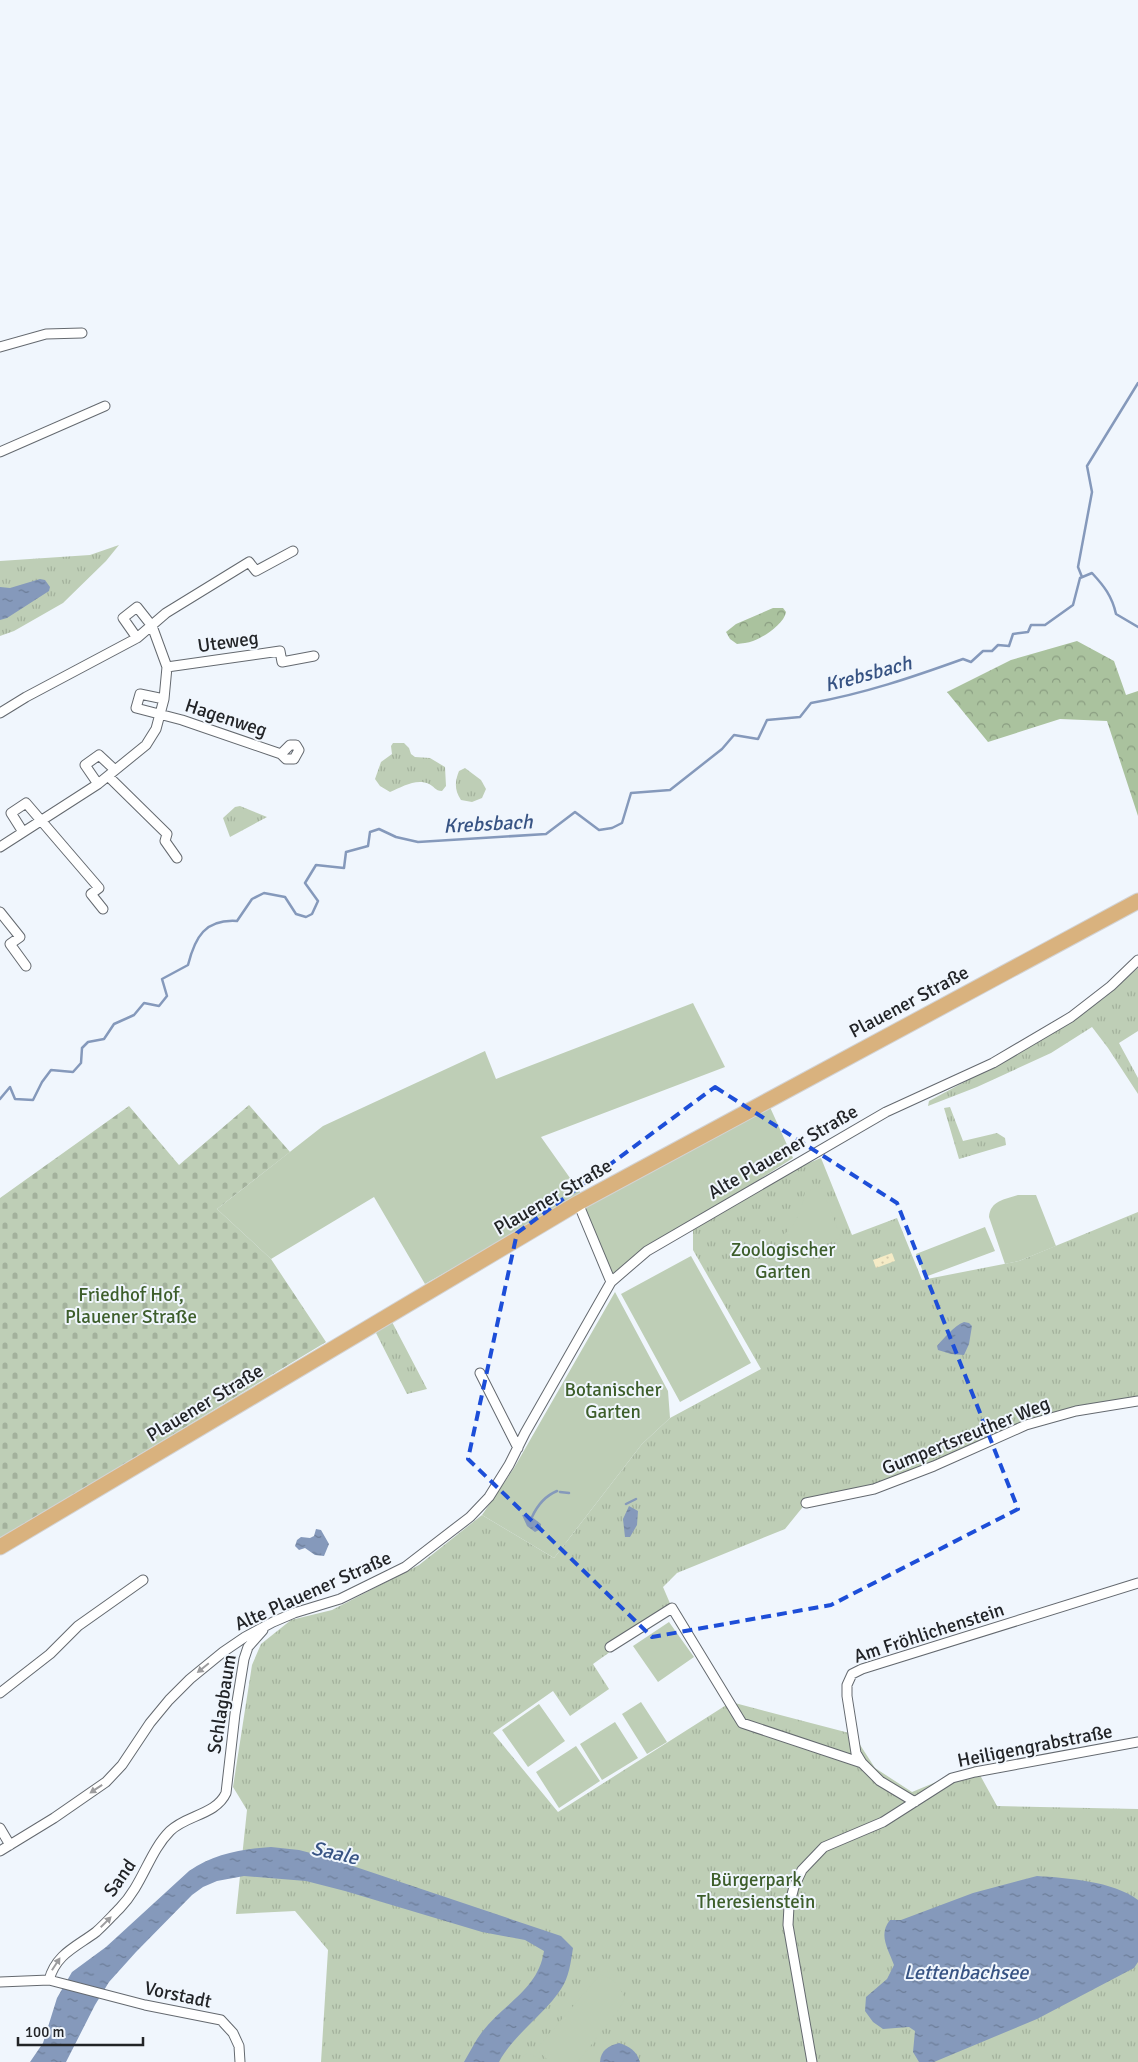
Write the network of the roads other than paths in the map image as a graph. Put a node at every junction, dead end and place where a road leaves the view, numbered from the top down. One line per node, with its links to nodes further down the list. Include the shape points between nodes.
1 (82, 333): 2 (street, via 46,334)
2 (0, 347)
3 (105, 406): 4 (street)
4 (0, 452)
5 (293, 551): 6 (street, via 256,571 249,562 166,613)
6 (152, 626): 7 (street); 7 (street, via 137,607 123,618); 9 (street)
7 (137, 638): 11 (street)
8 (314, 656): 9 (street, Uteweg, via 282,662 280,650)
9 (167, 667): 10 (street)
10 (164, 698): 12 (street); 12 (street, Hagenweg, via 140,694 136,708)
11 (0, 713)
12 (161, 715): 13 (street, Hagenweg); 14 (street, via 146,745)
13 (281, 754)
14 (112, 773): 15 (street); 15 (street, via 99,755 85,765); 19 (street, via 167,834 165,841)
15 (98, 784): 16 (street)
16 (41, 821): 17 (street); 17 (street, via 26,803 11,813); 21 (street, via 98,888 91,894)
17 (23, 832): 18 (street)
18 (0, 847)
19 (177, 858)
20 (1138, 901): 25 (main road, Plauener Straße)
21 (103, 909)
22 (0, 912): 24 (street, via 20,937 10,944)
23 (1138, 960): 26 (street, Alte Plauener Straße, via 1071,1017 993,1063 886,1112 838,1139 647,1252)
24 (26, 966)
25 (578, 1204): 26 (street); 31 (main road, Plauener Straße)
26 (611, 1282): 29 (street, Alte Plauener Straße)
27 (480, 1373): 29 (street)
28 (1138, 1401): 30 (street, Gumpertsreuther Weg, via 1076,1411 1026,1425 874,1489)
29 (518, 1448): 34 (street, Alte Plauener Straße, via 489,1497 470,1517 405,1567 340,1599)
30 (806, 1503)
31 (0, 1547)
32 (143, 1580): 36 (street, via 78,1626 50,1654)
33 (1138, 1583): 38 (street, Am Fröhlichenstein, via 852,1674 847,1696 856,1753)
34 (273, 1622): 39 (street, Schlagbaum, via 248,1648 244,1659 226,1793); 42 (street, Alte Plauener Straße, one-way to 42, via 223,1652 190,1679 150,1723 122,1765 106,1782)
35 (610, 1646): 38 (street, via 672,1608 742,1723)
36 (0, 1693)
37 (1138, 1742): 40 (street, Heiligengrabstraße, via 952,1778)
38 (862, 1763): 40 (street, Am Fröhlichenstein, via 880,1781)
39 (222, 1801): 44 (street, Sand, one-way to 39, via 54,1966 61,1956 96,1932 132,1895 170,1831)
40 (915, 1802): 47 (street, Heiligengrabstraße, via 883,1822 824,1847 802,1870 794,1887 788,1925)
41 (0, 1828): 42 (street)
42 (10, 1846): 43 (street, Alte Plauener Straße)
43 (0, 1851)
44 (54, 1980): 45 (street, Vorstadt); 46 (street, Vorstadt, via 112,1997 221,2020 239,2046)
45 (0, 1982)
46 (240, 2062)
47 (812, 2062)

